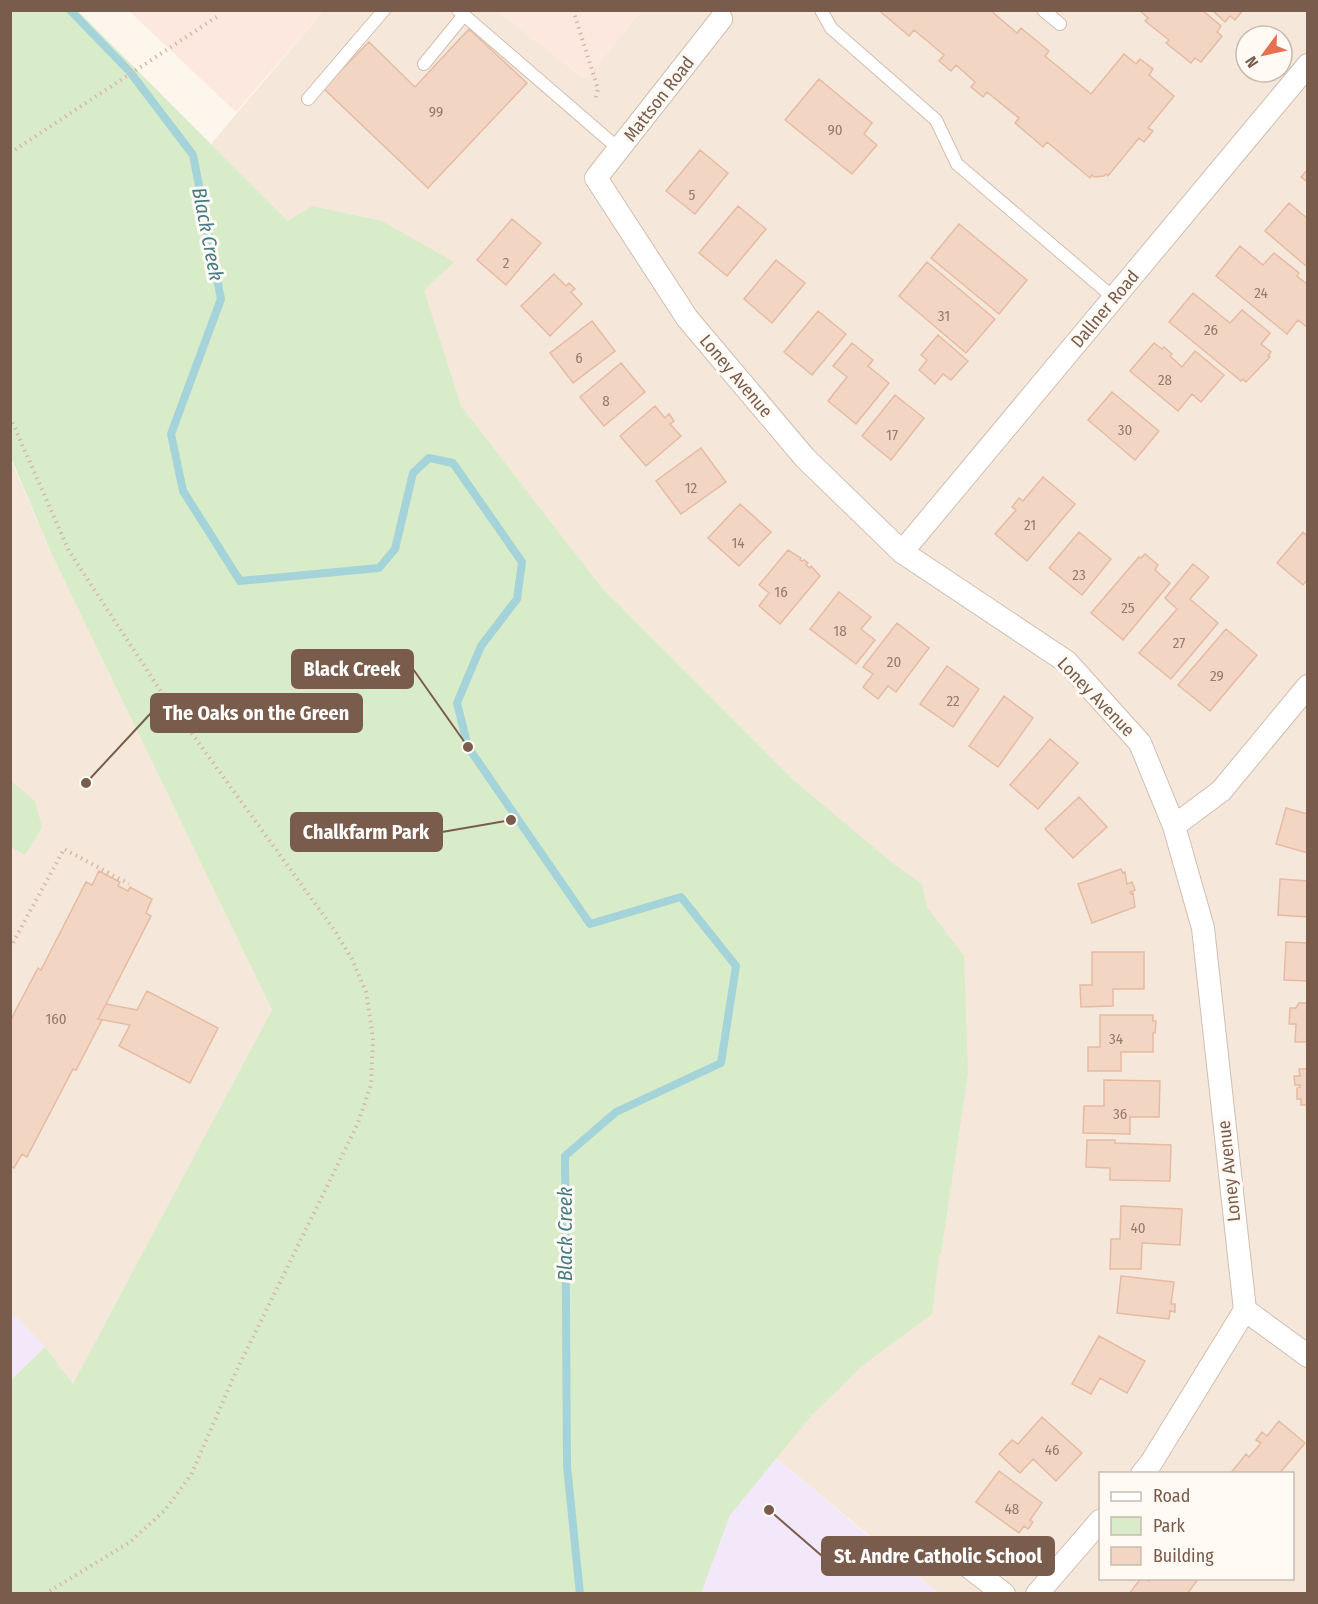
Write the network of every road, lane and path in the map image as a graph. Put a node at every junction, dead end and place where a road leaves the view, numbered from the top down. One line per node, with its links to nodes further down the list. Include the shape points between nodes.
1 (384, 10): 11 (lane)
2 (573, 10): 12 (path, via 598,89)
3 (821, 10): 16 (lane, via 831,28 936,120 957,164)
4 (1043, 10): 8 (lane)
5 (461, 13): 9 (lane); 12 (lane)
6 (218, 16): 14 (path)
7 (721, 19): 13 (street, Mattson Road)
8 (1060, 24)
9 (423, 64)
10 (1308, 65): 16 (street, Dallner Road)
11 (308, 99)
12 (589, 123): 13 (lane)
13 (619, 149): 15 (street, Mattson Road)
14 (10, 153)
15 (596, 178): 18 (street, Loney Avenue, via 687,318 805,458)
16 (1114, 298): 18 (street, Dallner Road)
17 (10, 417): 28 (path, via 69,551 156,684 352,959 366,993 373,1038 371,1085 358,1123 234,1376 191,1476 165,1510 130,1542)
18 (902, 552): 20 (street, Loney Avenue, via 1067,662 1140,743)
19 (1308, 686): 20 (street, via 1221,790)
20 (1174, 826): 23 (street, Loney Avenue, via 1203,928)
21 (129, 884): 22 (path, via 64,849)
22 (10, 948)
23 (1245, 1310): 24 (street); 25 (street)
24 (1308, 1356)
25 (1143, 1472)
26 (1099, 1523): 30 (street)
27 (947, 1550): 29 (street)
28 (45, 1593)
29 (1004, 1593)
30 (1037, 1593)

